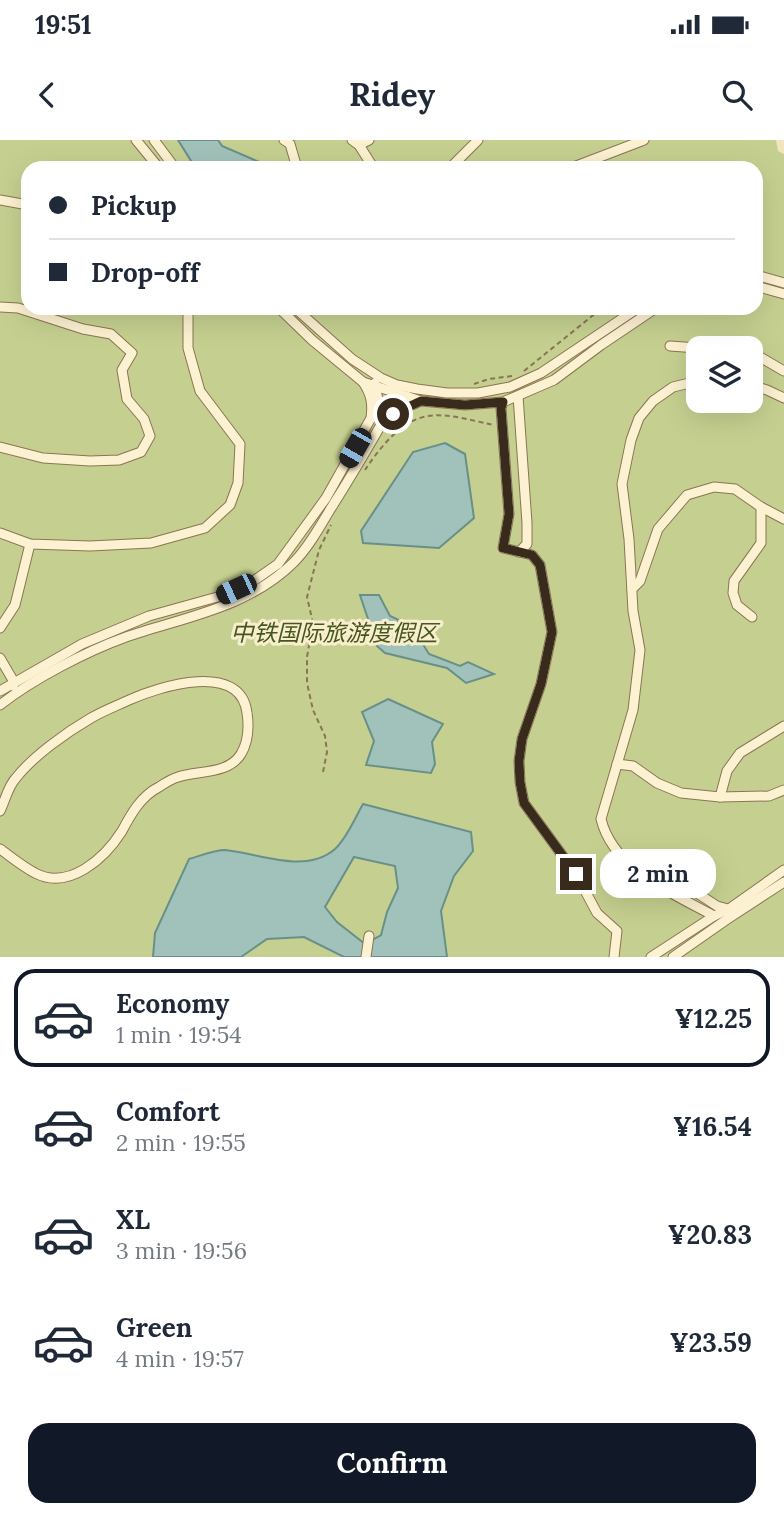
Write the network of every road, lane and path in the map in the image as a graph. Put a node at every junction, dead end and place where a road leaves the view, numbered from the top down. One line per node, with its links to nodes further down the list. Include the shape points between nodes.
1 (136, 140): 8 (street)
2 (154, 140): 9 (street)
3 (284, 140): 10 (street)
4 (369, 140): 7 (street)
5 (478, 140): 12 (street)
6 (644, 140): 13 (street)
7 (355, 143): 11 (street)
8 (153, 161)
9 (170, 161)
10 (295, 161)
11 (369, 161)
12 (457, 161)
13 (589, 161)
14 (0, 200): 15 (street)
15 (21, 204)
16 (763, 277): 17 (street)
17 (784, 283)
18 (763, 287): 19 (street)
19 (784, 294)
20 (0, 307): 21 (street)
21 (21, 309)
22 (39, 315): 50 (street, via 111,334 132,353 122,370 127,399 144,419 150,436 141,452 119,460 43,458)
23 (188, 315): 56 (street, via 188,348 200,391 240,444 239,483 230,505 205,528 150,543)
24 (286, 315): 34 (street)
25 (303, 315): 33 (street)
26 (593, 315): 37 (path, via 519,374)
27 (628, 315): 38 (street, via 541,373 510,387 478,393)
28 (646, 315): 41 (street, via 554,380)
29 (670, 346): 30 (street)
30 (686, 347)
31 (763, 359): 32 (street)
32 (784, 371)
33 (372, 374): 36 (street); 38 (street)
34 (363, 382): 36 (street); 46 (street, via 371,397)
35 (686, 384): 58 (street, via 653,401 639,418 631,440 622,484)
36 (375, 386): 40 (street); 45 (street)
37 (470, 386)
38 (417, 389): 40 (street)
39 (763, 389): 42 (street)
40 (406, 396): 43 (street); 45 (street)
41 (518, 396): 44 (street); 57 (street, via 527,523 527,544)
42 (784, 398)
43 (421, 401): 44 (street); 47 (path); 48 (street)
44 (503, 402): 49 (street)
45 (380, 412): 46 (street); 48 (street)
46 (371, 418): 65 (street, via 326,498 278,564 221,596 149,617 82,644)
47 (418, 419): 49 (path, via 450,416); 51 (path, via 395,433)
48 (382, 423): 66 (street, via 316,533 295,561 273,579 246,597 125,637)
49 (502, 426): 57 (street, via 509,514 503,548)
50 (0, 447)
51 (363, 473)
52 (761, 507): 54 (street); 58 (street, via 735,489 714,487 687,495 659,529 640,581); 59 (street, via 761,543 734,581 733,593 737,605)
53 (335, 518): 61 (path, via 319,550 307,597)
54 (784, 519)
55 (0, 533): 56 (street)
56 (30, 544): 62 (street, via 15,605)
57 (519, 552): 84 (street, via 532,555 540,565 552,632 522,739 524,803 576,874 597,913 618,931)
58 (632, 589): 69 (street, via 640,650 633,710)
59 (752, 617)
60 (403, 618): 61 (path, via 384,634 355,642 340,640)
61 (313, 623): 70 (path, via 307,683 325,736)
62 (0, 628)
63 (0, 658): 65 (street)
64 (0, 677): 65 (street)
65 (6, 687): 66 (street)
66 (13, 695): 67 (street)
67 (0, 705)
68 (784, 726): 72 (street, via 740,753 727,771)
69 (617, 764): 72 (street, via 633,766 681,793); 76 (street, via 601,819 604,834 630,865)
70 (323, 772)
71 (784, 790): 72 (street, via 769,796)
72 (720, 797)
73 (0, 811): 74 (street, via 14,779 91,718 146,693 191,682 225,683 243,697 248,724 240,757 221,768 178,777 155,788 93,865 54,878 36,874)
74 (0, 849)
75 (784, 870): 80 (street)
76 (649, 879): 78 (street); 79 (street)
77 (784, 882): 86 (street)
78 (686, 886): 79 (street); 80 (street)
79 (681, 898): 81 (street)
80 (729, 909): 81 (street)
81 (714, 915): 85 (street)
82 (369, 936): 83 (street)
83 (366, 957)
84 (614, 957)
85 (651, 957)
86 (673, 957)

